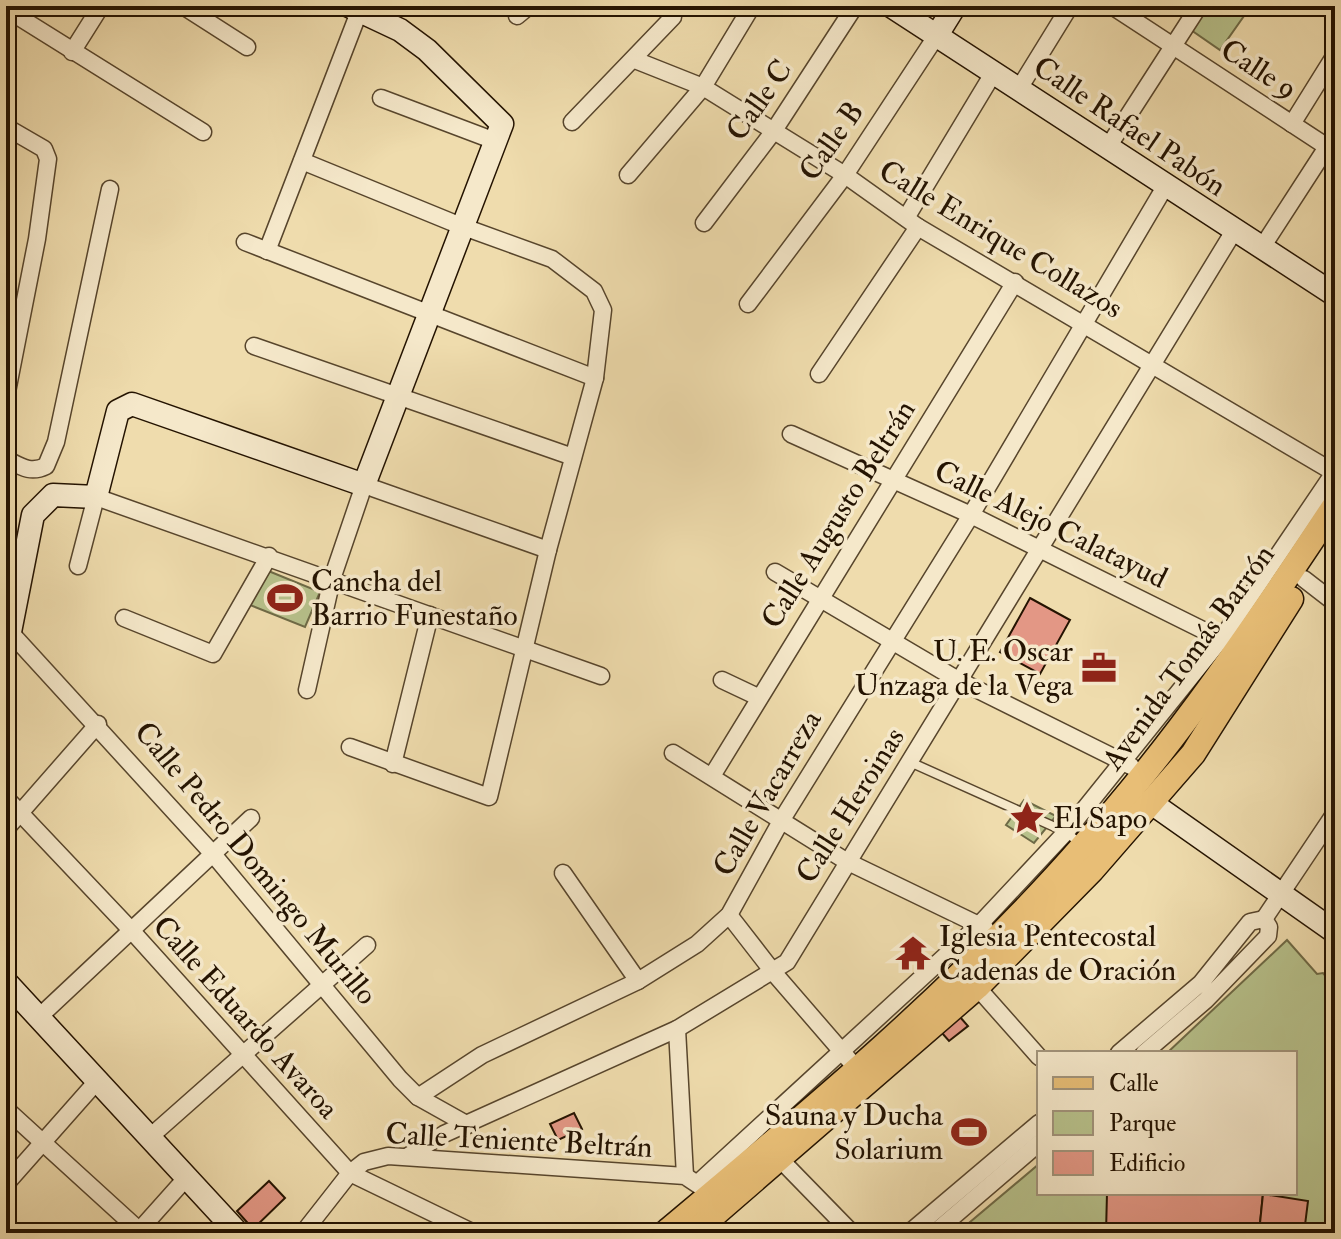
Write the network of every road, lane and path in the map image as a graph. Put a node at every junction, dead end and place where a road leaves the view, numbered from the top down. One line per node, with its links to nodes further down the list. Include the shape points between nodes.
1 (101, 6): 16 (street)
2 (183, 6): 14 (street)
3 (752, 6): 20 (street)
4 (855, 6): 27 (street, Calle C)
5 (891, 6): 13 (street, Calle Rafael Pabón)
6 (955, 6): 13 (street, Calle B)
7 (1070, 6): 21 (street)
8 (1112, 6): 15 (street, Calle 9)
9 (1199, 6): 15 (street)
10 (6, 9): 16 (street)
11 (354, 9): 28 (street, via 400,30 427,50 502,124); 31 (street)
12 (671, 10): 18 (street)
13 (937, 35): 19 (street, Calle Rafael Pabón); 33 (street, Calle B)
14 (247, 47)
15 (1174, 47): 24 (street, Calle 9); 29 (street)
16 (72, 52): 26 (street)
17 (1335, 55): 24 (street)
18 (635, 60): 20 (street, Calle Enrique Collazos); 23 (street)
19 (994, 72): 21 (street, Calle Rafael Pabón); 36 (street)
20 (703, 87): 27 (street, Calle Enrique Collazos); 32 (street)
21 (1020, 87): 29 (street, Calle Rafael Pabón)
22 (381, 98): 28 (street)
23 (572, 122)
24 (1292, 124): 30 (street, Calle 9)
25 (6, 127): 52 (street, via 44,149 48,159)
26 (203, 132)
27 (773, 132): 33 (street, Calle Enrique Collazos); 37 (street, Calle C)
28 (495, 141): 38 (street)
29 (1108, 147): 34 (street, Calle Rafael Pabón)
30 (1331, 149): 41 (street)
31 (302, 161): 38 (street); 42 (street)
32 (628, 175)
33 (845, 175): 36 (street, Calle Enrique Collazos); 45 (street, Calle B)
34 (1166, 185): 39 (street, Calle Rafael Pabón); 47 (street, Calle Vacarreza)
35 (110, 189): 56 (street, via 56,442 46,466 38,470)
36 (912, 222): 43 (street, Calle Enrique Collazos); 50 (street)
37 (704, 223)
38 (461, 226): 46 (street); 51 (street, via 552,259 594,291 603,310)
39 (1234, 231): 41 (street, Calle Rafael Pabón); 49 (street, Calle Heroinas)
40 (245, 242): 42 (street)
41 (1261, 249): 44 (street, Calle Rafael Pabón)
42 (267, 251): 46 (street)
43 (1015, 282): 47 (street, Calle Enrique Collazos); 58 (street, Calle Augusto Beltrán)
44 (1335, 295)
45 (748, 304)
46 (429, 312): 51 (street); 53 (street)
47 (1082, 323): 49 (street, Calle Enrique Collazos); 62 (street, Calle Vacarreza)
48 (254, 346): 53 (street)
49 (1154, 363): 57 (street, Calle Enrique Collazos); 64 (street, Calle Heroinas)
50 (819, 374)
51 (595, 378): 55 (street)
52 (7, 387)
53 (399, 397): 55 (street); 59 (street)
54 (791, 434): 58 (street, Calle Alejo Calatayud)
55 (573, 457): 65 (street)
56 (6, 459)
57 (1335, 472): 77 (street)
58 (893, 478): 62 (street, Calle Alejo Calatayud); 71 (street, Calle Augusto Beltrán)
59 (364, 485): 60 (street, via 132,404 118,411); 65 (street); 69 (street)
60 (96, 497): 66 (street); 67 (street); 75 (street, via 53,495 33,515)
61 (1335, 505): 77 (main road, Avenida Tomás Barrón)
62 (971, 515): 64 (street, Calle Alejo Calatayud); 76 (street, Calle Vacarreza)
63 (1335, 533): 70 (main road, Avenida Tomás Barrón)
64 (1039, 548): 77 (street, Calle Alejo Calatayud); 81 (street, Calle Heroinas)
65 (548, 550): 78 (street)
66 (269, 556): 69 (street); 74 (street, via 213,654)
67 (78, 566)
68 (775, 572): 71 (street)
69 (332, 579): 73 (street); 82 (street)
70 (1304, 579): 72 (street); 92 (main road, Avenida Tomás Barrón, via 1193,754)
71 (818, 600): 76 (street); 83 (street, Calle Augusto Beltrán)
72 (1335, 603)
73 (430, 615): 78 (street); 88 (street)
74 (124, 618)
75 (8, 631): 84 (street, Calle Pedro Domingo Murillo)
76 (890, 642): 81 (street); 96 (street, Calle Vacarreza)
77 (1231, 644): 89 (main road, Avenida Tomás Barrón)
78 (524, 649): 79 (street); 88 (street, via 489,797)
79 (601, 676)
80 (722, 680): 83 (street)
81 (958, 680): 87 (street, Calle Heroinas); 89 (street)
82 (307, 690)
83 (758, 697): 90 (street, Calle Augusto Beltrán)
84 (98, 724): 93 (street); 99 (street, Calle Pedro Domingo Murillo)
85 (350, 747): 88 (street)
86 (673, 753): 90 (street)
87 (910, 762): 98 (lane); 100 (street, Calle Heroinas)
88 (393, 764)
89 (1134, 768): 98 (main road, Avenida Tomás Barrón)
90 (712, 776): 96 (street)
91 (6, 798): 93 (street, Calle Eduardo Avaroa)
92 (1150, 802): 102 (street); 113 (main road, Avenida Tomás Barrón, via 1092,870)
93 (21, 812): 97 (street); 105 (street, Calle Eduardo Avaroa)
94 (1335, 813): 102 (street)
95 (251, 818): 99 (street)
96 (781, 821): 100 (street); 103 (street, Calle Vacarreza)
97 (6, 829)
98 (1075, 839): 106 (main road, Avenida Tomás Barrón)
99 (213, 854): 105 (street); 112 (street, Calle Pedro Domingo Murillo)
100 (846, 861): 106 (street); 109 (street, Calle Heroinas, via 787,962)
101 (563, 873): 110 (street)
102 (1283, 895): 104 (street); 107 (street)
103 (729, 915): 109 (street); 110 (street, Calle Vacarreza, via 697,944)
104 (1264, 919): 117 (street, via 1250,922 1201,983); 118 (street, via 1268,936)
105 (131, 930): 114 (street); 119 (street, Calle Eduardo Avaroa)
106 (989, 931): 116 (street); 121 (main road, Avenida Tomás Barrón)
107 (1335, 932)
108 (367, 945): 112 (street)
109 (774, 973): 115 (street, Calle Heroinas); 116 (street)
110 (638, 981): 123 (street, Calle Vacarreza, via 482,1055)
111 (6, 982): 114 (street)
112 (322, 985): 119 (street); 123 (street, Calle Pedro Domingo Murillo)
113 (977, 987): 120 (street); 130 (main road, Avenida Tomás Barrón)
114 (39, 1017): 122 (street)
115 (677, 1029): 125 (street, Calle Heroinas); 135 (street)
116 (840, 1051): 121 (street); 135 (street)
117 (1121, 1051)
118 (1146, 1051)
119 (243, 1055): 127 (street); 132 (street, Calle Eduardo Avaroa)
120 (1037, 1055)
121 (857, 1069): 130 (main road, Avenida Tomás Barrón)
122 (98, 1080): 127 (street); 128 (street)
123 (418, 1097): 125 (street, Calle Pedro Domingo Murillo)
124 (6, 1109): 128 (street)
125 (468, 1125): 131 (street, Calle Heroinas)
126 (1037, 1125): 143 (street)
127 (151, 1136): 133 (street)
128 (44, 1142): 134 (street); 136 (street)
129 (1037, 1145): 144 (street)
130 (774, 1153): 135 (main road, Avenida Tomás Barrón); 141 (main road, Avenida Tomás Barrón); 142 (street)
131 (408, 1156): 132 (street, Calle Teniente Beltrán, via 364,1162); 135 (street, Calle Teniente Beltrán)
132 (350, 1173): 138 (street, Calle Teniente Beltrán); 139 (street, Calle Eduardo Avaroa)
133 (187, 1177): 136 (street); 137 (street)
134 (6, 1184)
135 (697, 1185): 140 (main road, Avenida Tomás Barrón)
136 (140, 1232)
137 (238, 1233)
138 (303, 1233)
139 (474, 1233)
140 (665, 1233)
141 (693, 1233)
142 (852, 1233)
143 (909, 1233)
144 (934, 1233)

